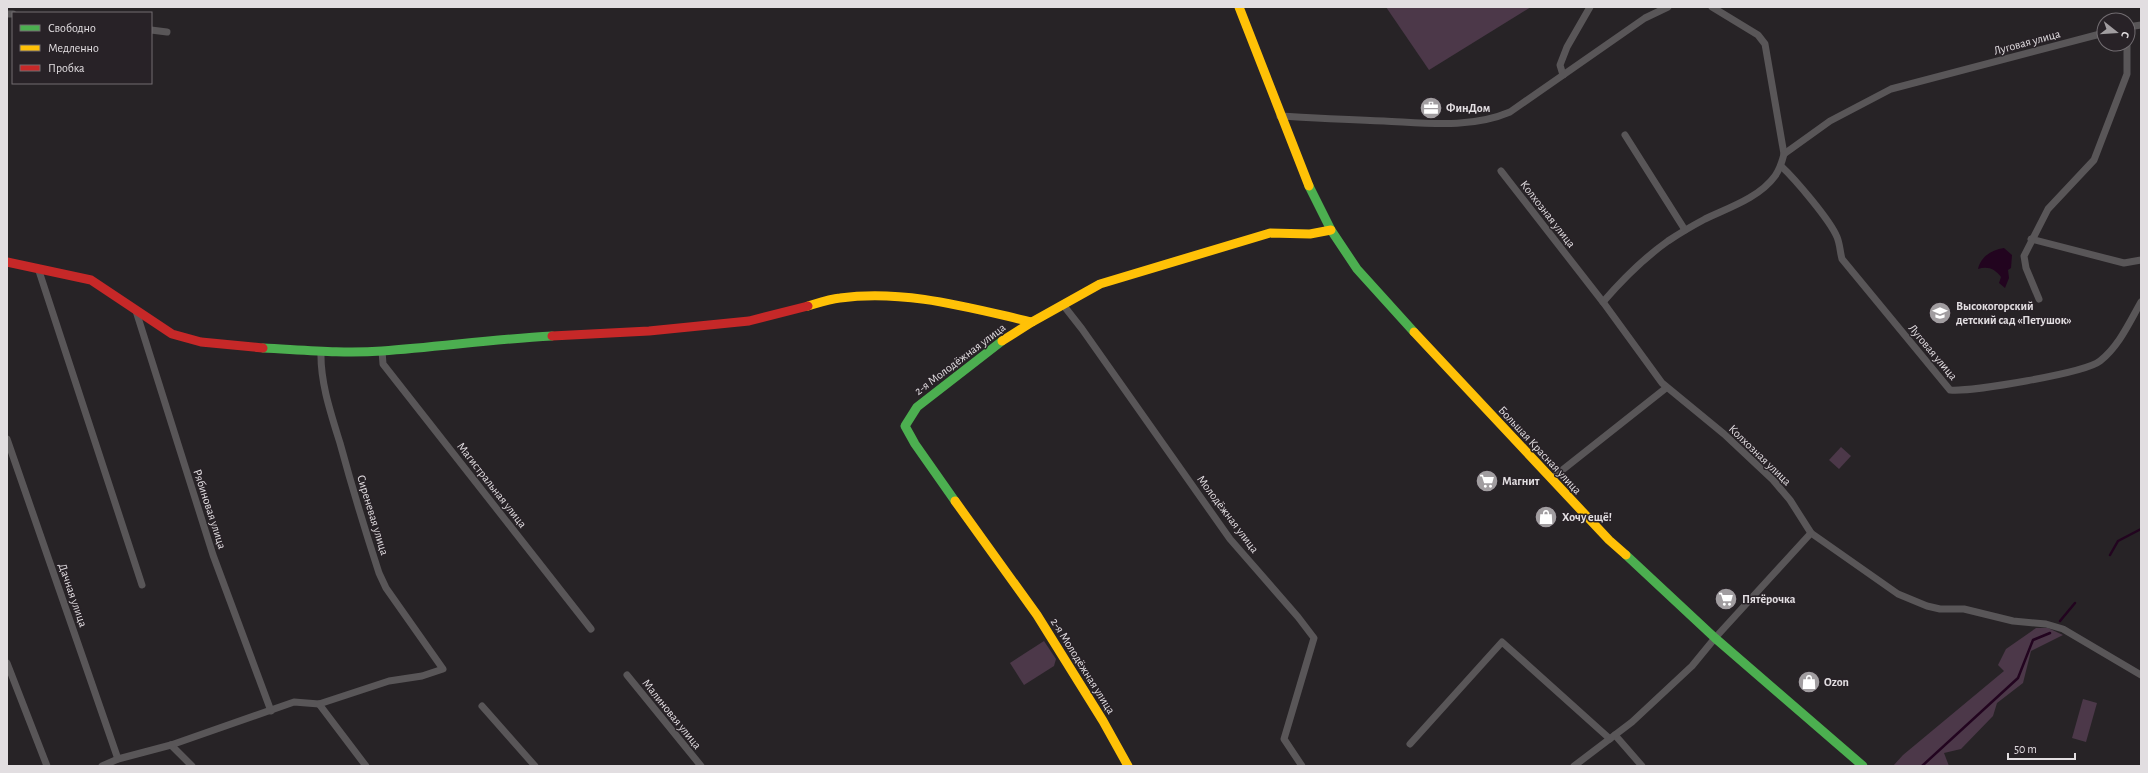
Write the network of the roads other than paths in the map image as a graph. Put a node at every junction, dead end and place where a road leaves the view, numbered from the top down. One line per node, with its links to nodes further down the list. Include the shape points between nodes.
1 (1239, 7): 10 (street, Большая Красная улица)
2 (1590, 7): 9 (street, via 1567,47 1560,65)
3 (1668, 7): 9 (street, via 1644,18)
4 (1712, 7): 12 (street, via 1758,35 1765,44)
5 (152, 30): 6 (street)
6 (167, 32)
7 (2096, 35): 12 (street, Луговая улица, via 1891,89 1830,121)
8 (2127, 52): 17 (street, via 2127,74 2094,160 2048,209)
9 (1563, 75): 10 (street, via 1510,112 1475,123 1442,124)
10 (1280, 116): 15 (street, Большая Красная улица, via 1305,179)
11 (1625, 136): 16 (street)
12 (1784, 154): 13 (street)
13 (1781, 166): 16 (street, via 1766,186 1749,198); 23 (street, Луговая улица, via 1832,228 1842,259 1949,390 2020,382 2083,369 2098,363 2115,348)
14 (1501, 171): 22 (street, Колхозная улица)
15 (1331, 230): 24 (street, 2-я Молодёжная улица, via 1310,234 1270,233 1100,284); 31 (street, Большая Красная улица, via 1344,252 1382,298)
16 (1685, 230): 22 (street, via 1637,267)
17 (2031, 239): 18 (street, via 2124,263); 21 (street, via 2024,256 2026,268)
18 (2141, 260)
19 (7, 262): 20 (street)
20 (38, 268): 25 (street, via 90,280); 33 (street)
21 (2039, 299)
22 (1603, 302): 29 (street, Колхозная улица)
23 (2141, 302)
24 (1064, 306): 26 (street, 2-я Молодёжная улица); 53 (street, Молодёжная улица, via 1230,539 1314,638 1284,739)
25 (136, 310): 27 (street, via 172,334 201,342); 41 (street, Рябиновая улица, via 213,554)
26 (1032, 322): 28 (street, via 941,302 865,296 839,298 750,321 718,325 511,338); 52 (street, 2-я Молодёжная улица, via 952,377 916,408 905,426 915,444 1036,615 1103,721)
27 (321, 351): 28 (street); 39 (street, Сиреневая улица, via 320,364 334,422 379,573 386,588 443,669 422,676 389,681)
28 (382, 352): 34 (street, Магистральная улица, via 383,364)
29 (1666, 388): 31 (street); 32 (street, Колхозная улица, via 1724,434 1773,480 1790,500)
30 (7, 439): 45 (street, Дачная улица)
31 (1551, 479): 35 (street, Большая Красная улица, via 1609,540)
32 (1811, 533): 35 (street); 38 (street, Колхозная улица, via 1898,594 1940,609 1964,609 2013,621 2046,624 2064,629)
33 (142, 585)
34 (591, 629)
35 (1715, 638): 42 (street, via 1692,666); 56 (street, Большая Красная улица)
36 (7, 663): 46 (street)
37 (627, 675): 51 (street, Малиновая улица)
38 (2141, 675)
39 (318, 704): 41 (street, via 294,702); 49 (street)
40 (482, 706): 50 (street)
41 (271, 711): 43 (street)
42 (1613, 737): 44 (street, via 1502,642); 54 (street); 55 (street)
43 (172, 744): 45 (street); 48 (street)
44 (1410, 744)
45 (118, 759): 47 (street)
46 (47, 766)
47 (102, 766)
48 (192, 766)
49 (366, 766)
50 (535, 766)
51 (701, 766)
52 (1128, 766)
53 (1302, 766)
54 (1574, 766)
55 (1642, 766)
56 (1863, 766)

